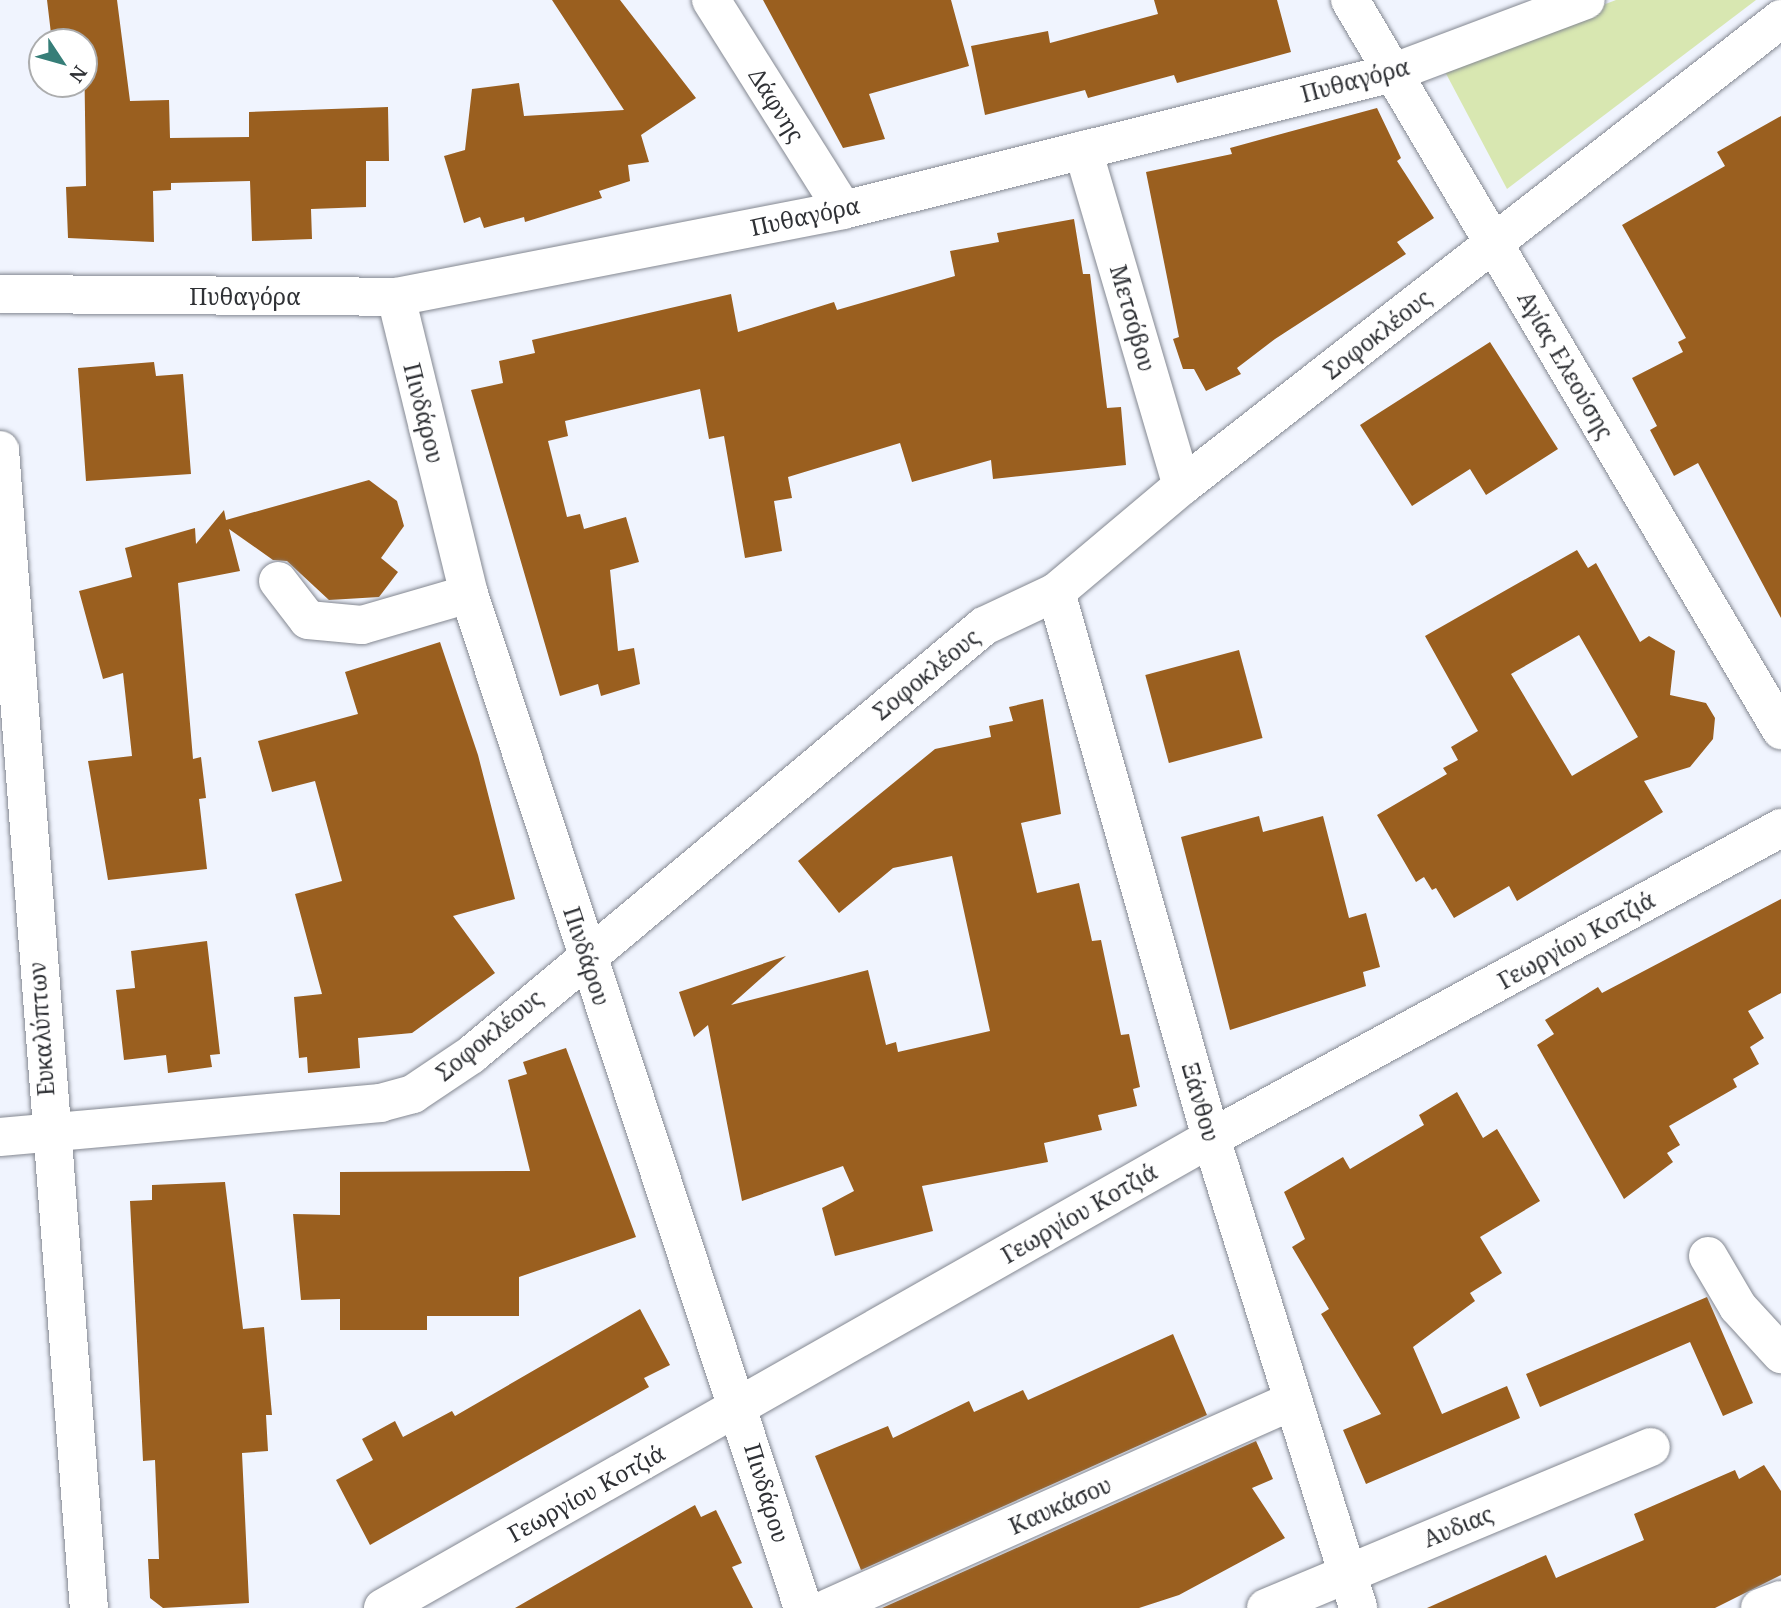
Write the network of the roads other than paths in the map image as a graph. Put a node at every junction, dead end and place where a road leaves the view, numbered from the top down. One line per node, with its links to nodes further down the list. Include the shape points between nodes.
1 (711, 0): 7 (street, Δάφνης)
2 (1350, 0): 5 (street, Αγίας Ελεούσης)
3 (1586, 0): 5 (street, Πυθαγόρα)
4 (1781, 19): 8 (street, Σοφοκλέους)
5 (1390, 74): 6 (street, Πυθαγόρα); 8 (street, Αγίας Ελεούσης)
6 (1083, 150): 7 (street, Πυθαγόρα); 12 (street, Μετσόβου)
7 (843, 210): 10 (street, Πυθαγόρα)
8 (1494, 242): 12 (street, Σοφοκλέους); 16 (street, Αγίας Ελεούσης)
9 (0, 294): 10 (street, Πυθαγόρα)
10 (396, 296): 15 (street, Πινδάρου)
11 (0, 450): 20 (street, Ευκαλύπτων)
12 (1182, 486): 14 (street, Σοφοκλέους)
13 (278, 581): 15 (street, via 308,620 362,625)
14 (1056, 592): 18 (street, Σοφοκλέους, via 984,626); 21 (street, Ξάνθου)
15 (469, 594): 18 (street, Πινδάρου)
16 (1781, 730)
17 (1781, 828): 21 (street, Γεωργίου Κοτζιά)
18 (586, 954): 20 (street, Σοφοκλέους, via 471,1055 413,1094); 25 (street, Πινδάρου)
19 (0, 1136): 20 (street, Σοφοκλέους)
20 (48, 1136): 29 (street, Ευκαλύπτων)
21 (1211, 1138): 24 (street, Ξάνθου); 25 (street, Γεωργίου Κοτζιά)
22 (1708, 1256): 23 (street, via 1738,1307)
23 (1781, 1354)
24 (1292, 1401): 27 (street, Ξάνθου); 32 (street, Καυκάσου)
25 (740, 1406): 30 (street, Γεωργίου Κοτζιά); 31 (street, Πινδάρου)
26 (1651, 1447): 27 (street, Αυδιας)
27 (1346, 1572): 33 (street, Αυδιας); 34 (street, Ξάνθου)
28 (1781, 1600): 35 (street)
29 (89, 1608)
30 (383, 1608)
31 (803, 1608)
32 (828, 1608)
33 (1266, 1608)
34 (1358, 1608)
35 (1760, 1608)

